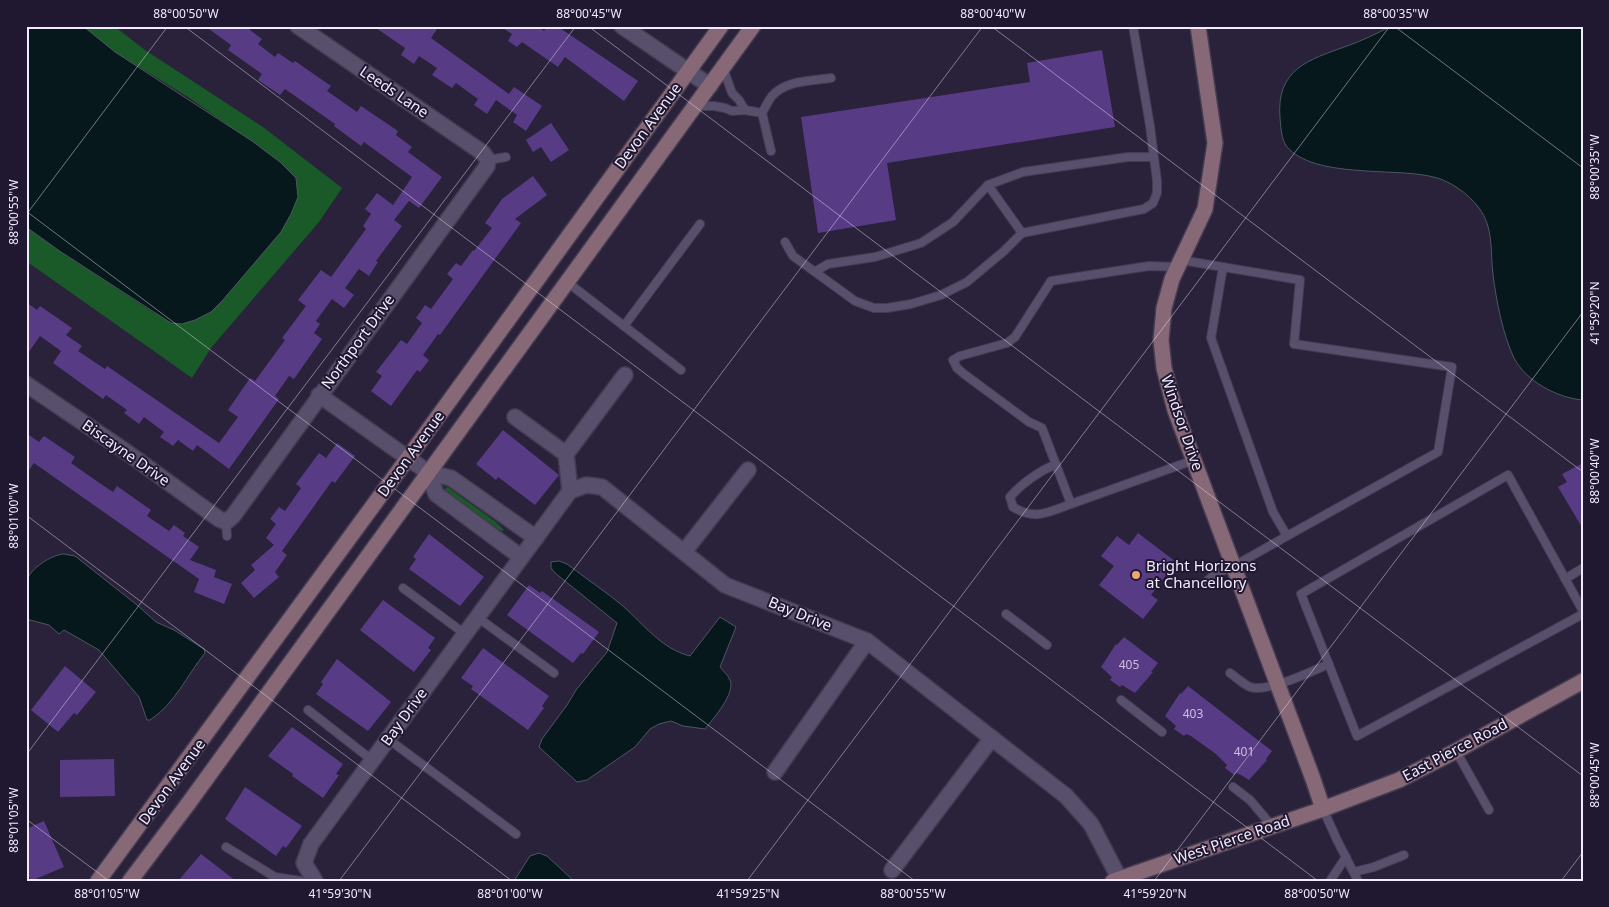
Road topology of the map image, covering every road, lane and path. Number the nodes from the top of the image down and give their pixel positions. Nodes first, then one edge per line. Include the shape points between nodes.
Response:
1 (298, 26) edge
2 (622, 26) edge
3 (721, 26) edge
4 (753, 26) edge
5 (1133, 26) edge
6 (1198, 26) edge
7 (723, 68) junction
8 (688, 71) junction
9 (831, 78) dead end
10 (710, 86) junction
11 (695, 106) junction
12 (745, 110) junction
13 (762, 113) junction
14 (771, 151) dead end
15 (506, 157) dead end
16 (1153, 157) junction
17 (488, 160) junction
18 (988, 185) junction
19 (700, 224) dead end
20 (1022, 233) junction
21 (785, 242) dead end
22 (1180, 264) junction
23 (1223, 267) junction
24 (816, 271) junction
25 (568, 282) junction
26 (624, 326) junction
27 (682, 370) dead end
28 (625, 375) dead end
29 (26, 384) edge
30 (319, 395) junction
31 (515, 417) dead end
32 (566, 454) junction
33 (408, 458) junction
34 (1194, 460) junction
35 (1056, 464) junction
36 (748, 470) dead end
37 (429, 473) junction
38 (570, 491) junction
39 (1071, 504) junction
40 (227, 529) joint
41 (1287, 536) junction
42 (536, 538) junction
43 (684, 552) junction
44 (521, 557) junction
45 (1234, 566) junction
46 (1583, 568) edge
47 (1565, 579) junction
48 (1205, 583) dead end
49 (403, 588) dead end
50 (1583, 612) edge
51 (1006, 614) dead end
52 (477, 617) junction
53 (465, 634) junction
54 (868, 641) junction
55 (1046, 645) dead end
56 (1329, 664) junction
57 (554, 673) dead end
58 (1230, 673) dead end
59 (1583, 681) edge
60 (1278, 685) junction
61 (1121, 700) dead end
62 (308, 710) dead end
63 (1162, 732) dead end
64 (992, 738) junction
65 (388, 739) junction
66 (1456, 752) junction
67 (372, 760) junction
68 (775, 772) dead end
69 (1233, 787) dead end
70 (1323, 808) junction
71 (1489, 810) dead end
72 (1272, 826) junction
73 (516, 834) dead end
74 (226, 846) dead end
75 (1404, 855) dead end
76 (1346, 857) junction
77 (892, 870) dead end
78 (1354, 872) junction
79 (281, 879) edge
80 (1116, 880) edge
81 (98, 881) edge
82 (130, 881) edge
83 (301, 881) edge
84 (315, 881) edge
85 (1330, 881) edge
86 (1358, 881) edge

1 - 17 street, Leeds Lane via 483,153
2 - 8 street
3 - 8 main road, Devon Avenue
4 - 7 main road, Devon Avenue
5 - 16 lane
6 - 22 main road, Windsor Drive via 1215,143 1205,209
7 - 10 main road, Devon Avenue
7 - 12 lane via 732,93
8 - 10 street
8 - 33 main road, Devon Avenue
9 - 13 lane via 782,88 772,96
10 - 11 main road, Devon Avenue
11 - 12 lane
11 - 25 main road, Devon Avenue
12 - 13 lane
13 - 14 lane
15 - 17 lane
16 - 18 lane via 1128,157 1023,172
16 - 20 lane via 1157,193 1153,203 1144,209
17 - 30 street, Northport Drive via 484,171
18 - 20 lane
18 - 24 lane via 953,222 920,243 875,257 828,264
19 - 26 lane
20 - 24 lane via 967,282 941,295 911,304 874,308 855,300
21 - 24 lane via 793,256
22 - 23 lane
22 - 34 main road, Windsor Drive via 1164,308 1161,340 1164,368 1175,410
22 - 35 lane via 1051,281 1015,337 953,360 964,374 1042,428
23 - 41 lane via 1211,338 1274,512
23 - 41 lane via 1300,280 1294,344 1452,367 1438,452
25 - 26 lane
25 - 37 main road, Devon Avenue
26 - 27 lane
28 - 32 street
29 - 40 street, Biscayne Drive via 125,451 219,519
30 - 33 street
30 - 40 street, Northport Drive
31 - 32 street
32 - 38 street
33 - 37 street
33 - 81 main road, Devon Avenue
34 - 39 lane
34 - 45 main road, Windsor Drive
35 - 39 lane
35 - 39 lane via 1021,485 1010,497 1013,507 1025,514 1038,515
36 - 43 street
37 - 42 street via 451,478
37 - 44 street via 436,494
37 - 82 main road, Devon Avenue
38 - 42 street, Bay Drive
38 - 43 street, Bay Drive via 586,485 602,487
41 - 45 lane
42 - 44 street, Bay Drive
43 - 54 street, Bay Drive via 725,585
44 - 52 street, Bay Drive
45 - 48 lane via 1215,574
45 - 60 main road, Windsor Drive
46 - 47 lane
47 - 50 lane
47 - 56 lane via 1508,475 1302,594
49 - 53 lane
50 - 56 lane via 1357,736
51 - 55 lane
52 - 53 street, Bay Drive
52 - 57 lane
53 - 65 street, Bay Drive
54 - 64 street, Bay Drive
54 - 68 street
56 - 60 lane
58 - 60 lane via 1252,688
59 - 66 main road, East Pierce Road
60 - 70 main road, Windsor Drive
61 - 63 lane
62 - 67 lane
64 - 77 street
64 - 80 street, Bay Drive via 1066,796 1090,824
65 - 67 street, Bay Drive
65 - 73 lane
66 - 70 main road, East Pierce Road via 1399,780
66 - 71 lane
67 - 84 street, Bay Drive via 311,844 304,863
69 - 72 lane via 1250,800
70 - 72 main road, West Pierce Road
70 - 76 lane
72 - 80 main road, West Pierce Road
74 - 79 lane
75 - 78 lane
76 - 78 lane
76 - 85 lane
78 - 86 lane
79 - 83 lane

